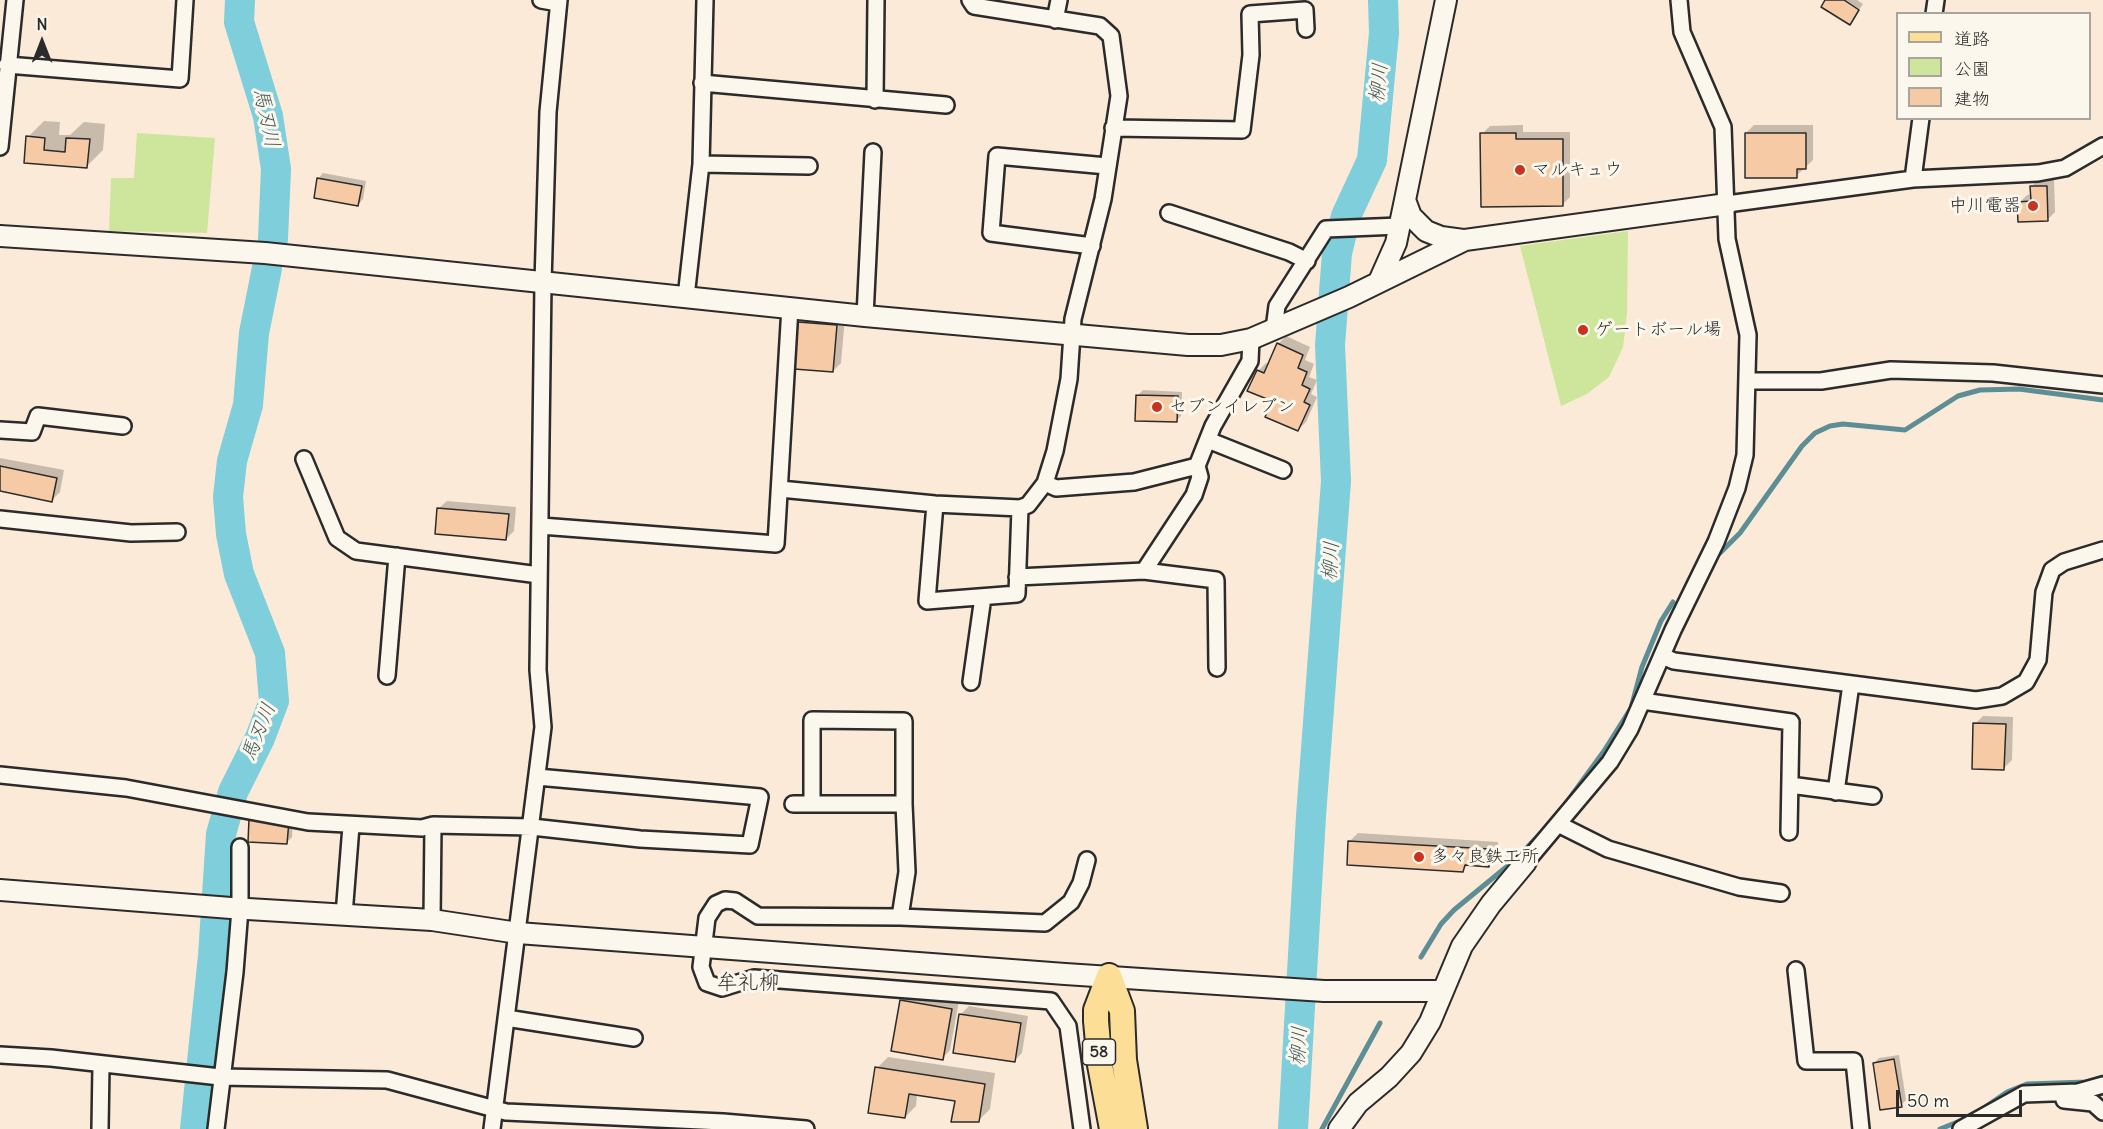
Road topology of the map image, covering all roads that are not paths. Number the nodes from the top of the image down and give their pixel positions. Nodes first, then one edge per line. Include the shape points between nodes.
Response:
1 (15, 0) edge
2 (185, 0) edge
3 (541, 0) edge
4 (705, 0) edge
5 (876, 0) edge
6 (970, 0) edge
7 (1059, 0) edge
8 (1446, 0) edge
9 (1679, 0) edge
10 (559, 2) edge
11 (1055, 20) junction
12 (1306, 29) dead end
13 (7, 65) junction
14 (702, 82) junction
15 (875, 100) junction
16 (946, 105) dead end
17 (1921, 120) edge
18 (1113, 128) junction
19 (2103, 146) edge
20 (0, 147) edge
21 (873, 152) dead end
22 (701, 164) junction
23 (809, 166) dead end
24 (1107, 166) junction
25 (1914, 179) junction
26 (1405, 200) junction
27 (1727, 204) junction
28 (1169, 213) dead end
29 (1400, 226) junction
30 (0, 236) edge
31 (1465, 240) junction
32 (1092, 246) junction
33 (1307, 261) junction
34 (1380, 279) junction
35 (543, 283) junction
36 (686, 297) junction
37 (790, 307) junction
38 (866, 316) junction
39 (1274, 328) junction
40 (1072, 334) junction
41 (1251, 339) junction
42 (1748, 381) junction
43 (2103, 385) edge
44 (123, 426) dead end
45 (0, 430) edge
46 (1208, 440) junction
47 (304, 459) dead end
48 (1197, 466) junction
49 (1283, 470) dead end
50 (1045, 483) junction
51 (780, 489) junction
52 (935, 504) junction
53 (1020, 508) junction
54 (0, 519) edge
55 (541, 526) junction
56 (177, 532) dead end
57 (2103, 550) edge
58 (398, 556) junction
59 (1144, 571) junction
60 (539, 575) junction
61 (1017, 577) junction
62 (983, 597) junction
63 (1662, 656) junction
64 (1217, 668) dead end
65 (387, 676) dead end
66 (970, 681) dead end
67 (1851, 684) junction
68 (1642, 701) junction
69 (0, 775) edge
70 (537, 777) junction
71 (1790, 786) junction
72 (1836, 792) junction
73 (1873, 796) dead end
74 (793, 804) dead end
75 (812, 804) junction
76 (904, 804) junction
77 (1558, 824) junction
78 (433, 825) junction
79 (351, 826) junction
80 (532, 827) junction
81 (1789, 832) dead end
82 (240, 847) dead end
83 (1087, 860) dead end
84 (1526, 862) joint
85 (0, 890) edge
86 (1781, 893) dead end
87 (236, 908) junction
88 (344, 915) junction
89 (900, 917) junction
90 (432, 920) junction
91 (518, 933) junction
92 (704, 946) junction
93 (1796, 970) dead end
94 (1109, 976) junction
95 (1442, 991) junction
96 (506, 1018) junction
97 (634, 1038) dead end
98 (0, 1055) edge
99 (101, 1065) junction
100 (221, 1077) junction
101 (2103, 1085) edge
102 (2040, 1092) junction
103 (494, 1108) junction
104 (2103, 1112) edge
105 (723, 1126) edge
106 (100, 1129) edge
107 (216, 1129) edge
108 (492, 1129) edge
109 (806, 1129) edge
110 (1082, 1129) edge
111 (1112, 1129) edge
112 (1135, 1129) edge
113 (1339, 1129) edge
114 (1861, 1129) edge
115 (1961, 1129) edge

1 - 13 street
2 - 13 street via 180,79
3 - 10 street
4 - 14 street
5 - 15 street
6 - 11 street via 974,6
7 - 11 street
8 - 26 street
9 - 27 street via 1682,32 1723,127
10 - 35 street via 548,112
11 - 18 street via 1100,26 1111,36 1119,81
12 - 18 street via 1305,10 1250,14 1251,55 1242,130
13 - 20 street
14 - 15 street
14 - 22 street
15 - 16 street
17 - 25 street
18 - 24 street
19 - 25 street via 2065,168
21 - 38 street
22 - 23 street
22 - 36 street
24 - 32 street
24 - 32 street via 997,156 991,233
25 - 27 street
26 - 29 street
26 - 31 street via 1411,216 1426,231
27 - 31 street
27 - 42 street via 1726,239 1748,335
28 - 33 street
29 - 33 street via 1326,229
29 - 34 street via 1389,264
30 - 35 street via 265,253
31 - 34 street
32 - 40 street
33 - 39 street via 1277,306
34 - 39 street via 1349,297
35 - 36 street
35 - 55 street
36 - 37 street
37 - 38 street
37 - 51 street
38 - 40 street
39 - 41 street
40 - 41 street via 1188,345 1221,345
40 - 50 street via 1069,379
41 - 46 street via 1250,361
42 - 43 street via 1821,381 1891,370 1993,373
42 - 63 street via 1745,455 1737,488
44 - 45 street via 38,416 32,432
46 - 48 street
46 - 49 street
47 - 58 street via 337,538 356,551
48 - 50 street via 1134,482 1056,488
48 - 59 street via 1200,477 1194,495
50 - 53 street via 1028,505
51 - 52 street
51 - 55 street via 776,544
52 - 53 street
52 - 62 street via 927,601
53 - 61 street
54 - 56 street via 131,533
55 - 60 street
57 - 67 street via 2064,562 2052,570 2044,592 2038,660 2026,682 2002,696 1976,700
58 - 60 street
58 - 65 street
59 - 61 street
59 - 64 street via 1216,580
60 - 70 street via 538,670 543,727
61 - 62 street via 1017,594
62 - 66 street
63 - 67 street via 1674,661
63 - 68 street
67 - 72 street
68 - 71 street via 1791,722
68 - 77 street via 1610,762
69 - 79 street via 126,788 239,811
70 - 80 street
70 - 80 street via 760,797 750,845
71 - 72 street
71 - 81 street
72 - 73 street
74 - 75 street
75 - 76 street
75 - 76 street via 812,720 904,721
76 - 89 street via 907,872
77 - 84 street
77 - 86 street via 1608,849 1739,887
78 - 79 street
78 - 80 street
78 - 90 street
79 - 88 street
80 - 91 street
82 - 87 street
83 - 89 street via 1071,902 1045,923
84 - 95 street via 1462,946
85 - 87 street
87 - 88 street
87 - 100 street
88 - 90 street
89 - 92 street via 758,916 735,901 725,900 710,910
90 - 91 street
91 - 92 street
91 - 96 street
92 - 94 street
92 - 110 street via 703,976 714,987 729,988 754,978 1052,1001 1068,1026
93 - 114 street via 1806,1061 1854,1062
94 - 95 street via 1324,991
94 - 111 main road, 58 via 1096,1010 1096,1022
94 - 112 main road, 58 via 1122,1011 1124,1060
95 - 113 street via 1430,1022 1411,1053 1354,1108
96 - 97 street
96 - 103 street
98 - 99 street
99 - 100 street
99 - 106 street
100 - 103 street via 387,1080
100 - 107 street
101 - 102 street via 2078,1092
102 - 104 street via 2054,1099 2093,1103
102 - 115 street via 2024,1094
103 - 105 street via 506,1112
103 - 108 street
105 - 109 street

